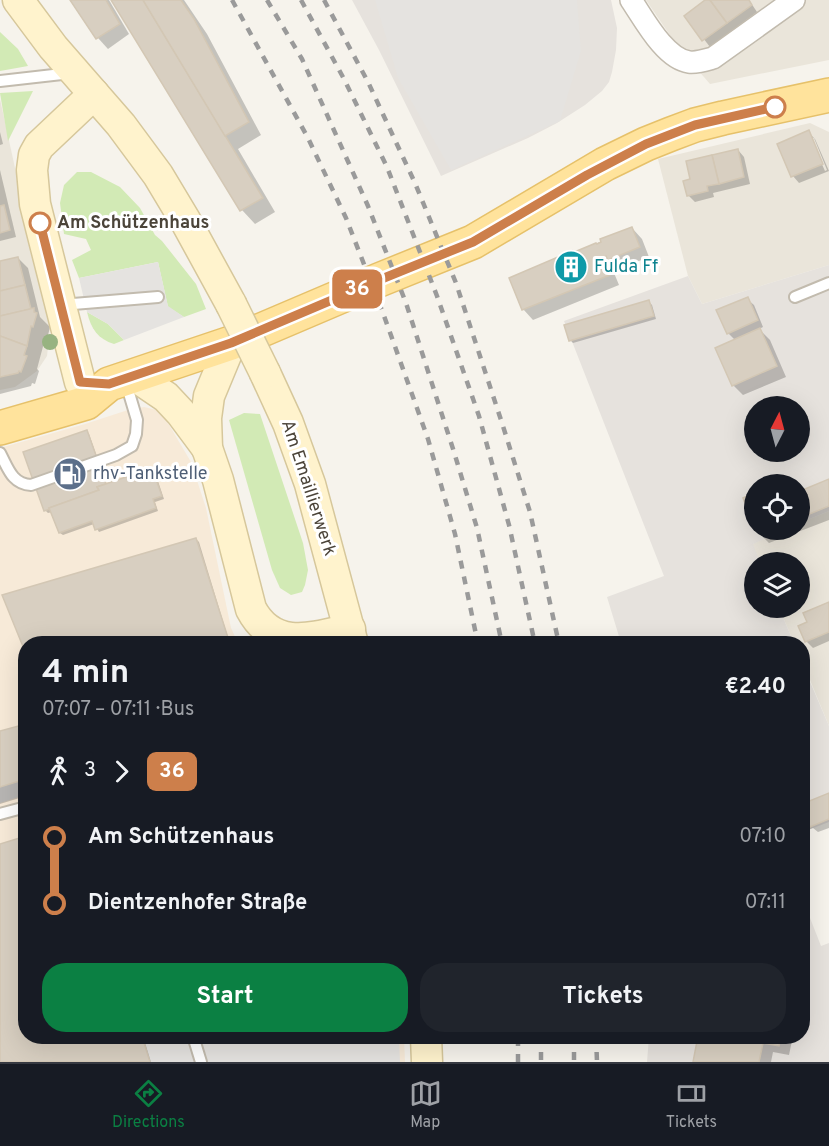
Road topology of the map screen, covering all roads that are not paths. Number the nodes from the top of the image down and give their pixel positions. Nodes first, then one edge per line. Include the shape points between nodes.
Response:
1 (18, 0) edge
2 (631, 0) edge
3 (794, 0) edge
4 (0, 81) edge
5 (85, 83) junction
6 (829, 95) edge
7 (829, 283) edge
8 (158, 297) dead end
9 (795, 297) dead end
10 (61, 305) junction
11 (231, 343) junction
12 (113, 380) junction
13 (0, 406) edge
14 (0, 428) edge
15 (207, 448) junction
16 (0, 453) edge
17 (281, 636) edge
18 (351, 636) edge
19 (18, 809) edge
20 (0, 814) edge
21 (195, 1044) edge
22 (426, 1044) edge
23 (201, 1062) edge
24 (427, 1062) edge

1 - 5 main road, Am Emaillierwerk
2 - 3 street via 664,47 689,62 713,58
4 - 5 lane
5 - 10 main road via 39,146 32,170 35,204
5 - 18 main road, Am Emaillierwerk, bridge via 158,175 265,372 310,484
6 - 11 main road via 695,125 646,144 473,242
7 - 9 lane
8 - 10 lane
10 - 12 main road
11 - 12 main road
11 - 15 main road via 209,396
12 - 13 main road
12 - 14 main road via 86,403
12 - 15 main road via 166,397
12 - 16 lane via 137,420 132,446 30,485 15,480
15 - 17 main road via 251,609 268,630
19 - 20 lane
21 - 23 lane
22 - 24 main road

